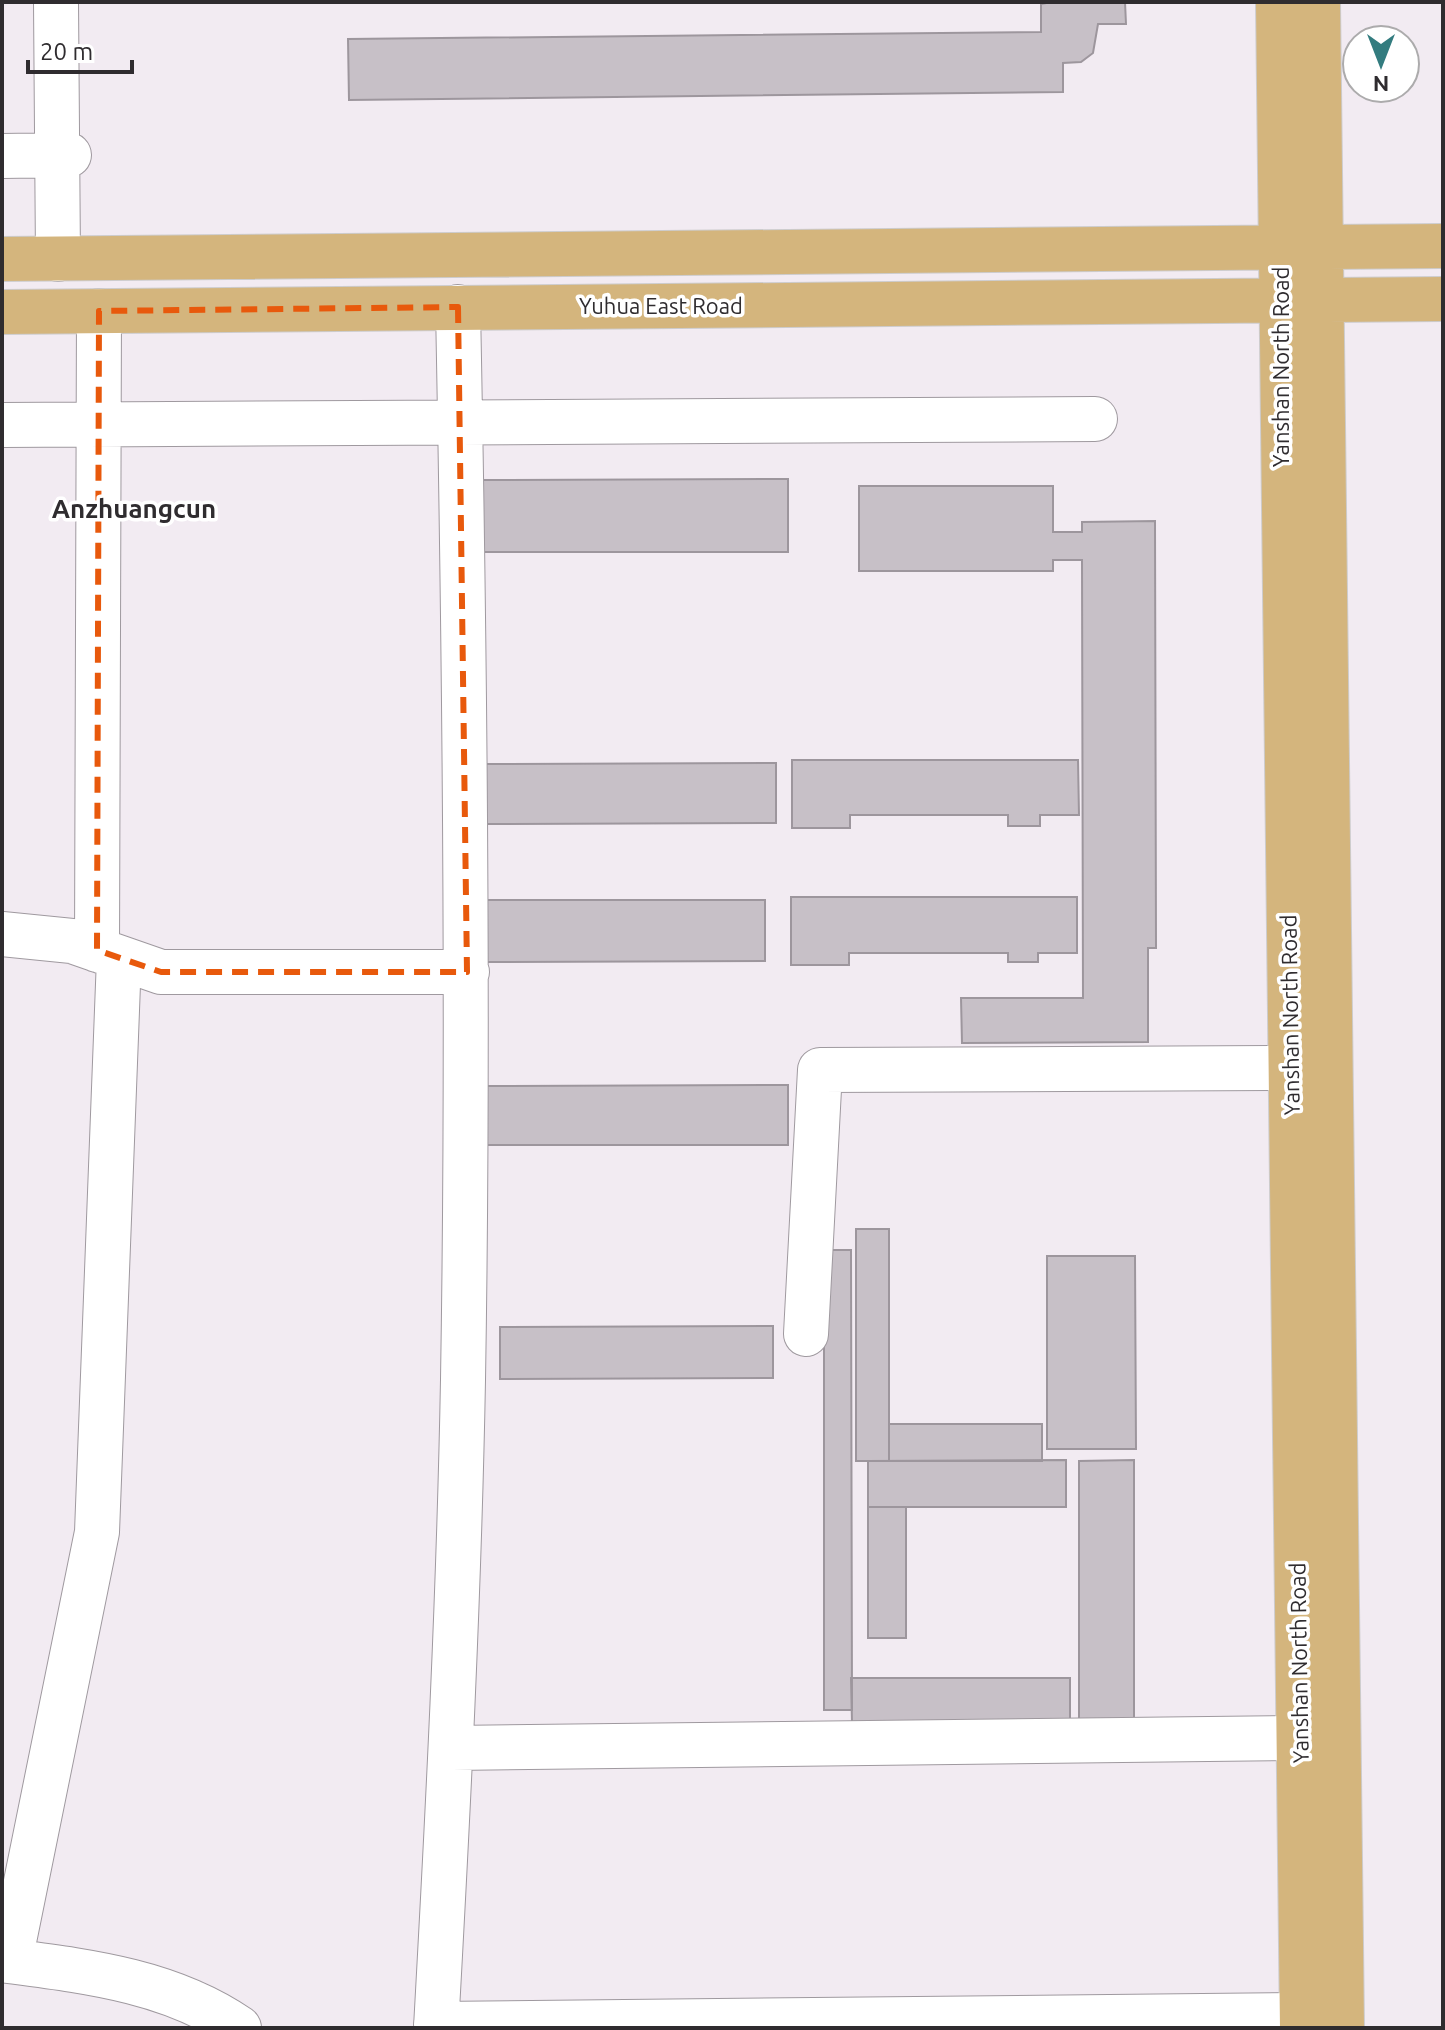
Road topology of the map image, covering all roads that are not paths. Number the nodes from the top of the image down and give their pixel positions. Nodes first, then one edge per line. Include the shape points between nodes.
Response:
1 (56, 2) edge
2 (1278, 2) edge
3 (1318, 2) edge
4 (69, 155) dead end
5 (2, 156) edge
6 (1443, 246) edge
7 (1300, 247) junction
8 (2, 259) edge
9 (58, 259) junction
10 (1443, 299) edge
11 (1300, 300) junction
12 (458, 307) junction
13 (99, 311) junction
14 (2, 312) edge
15 (1095, 419) dead end
16 (460, 423) junction
17 (2, 425) edge
18 (98, 425) junction
19 (2, 934) edge
20 (108, 954) junction
21 (467, 972) junction
22 (1291, 1068) junction
23 (806, 1334) dead end
24 (1300, 1738) junction
25 (452, 1748) junction
26 (6, 1960) edge
27 (1316, 2024) edge
28 (436, 2026) edge
29 (239, 2028) edge

1 - 9 street
2 - 7 main road, Yanshan North Road
3 - 7 main road, Yanshan North Road
4 - 5 street
6 - 7 main road
7 - 9 main road
7 - 11 main road, Yanshan North Road
8 - 9 main road
10 - 11 main road, Yuhua East Road
11 - 12 main road, Yuhua East Road
11 - 22 main road, Yanshan North Road
11 - 27 main road, Yanshan North Road
12 - 13 main road, Yuhua East Road
12 - 16 street
13 - 14 main road, Yuhua East Road
13 - 18 street
15 - 16 street
16 - 18 street
16 - 21 street
17 - 18 street
18 - 20 street
19 - 20 street via 72,941
20 - 21 street via 161,972
20 - 26 street via 97,1532
21 - 25 street
22 - 23 street via 820,1070
22 - 24 main road, Yanshan North Road
24 - 25 street
24 - 27 main road, Yanshan North Road
25 - 28 street
26 - 29 street via 87,1971 181,1994
27 - 28 street

